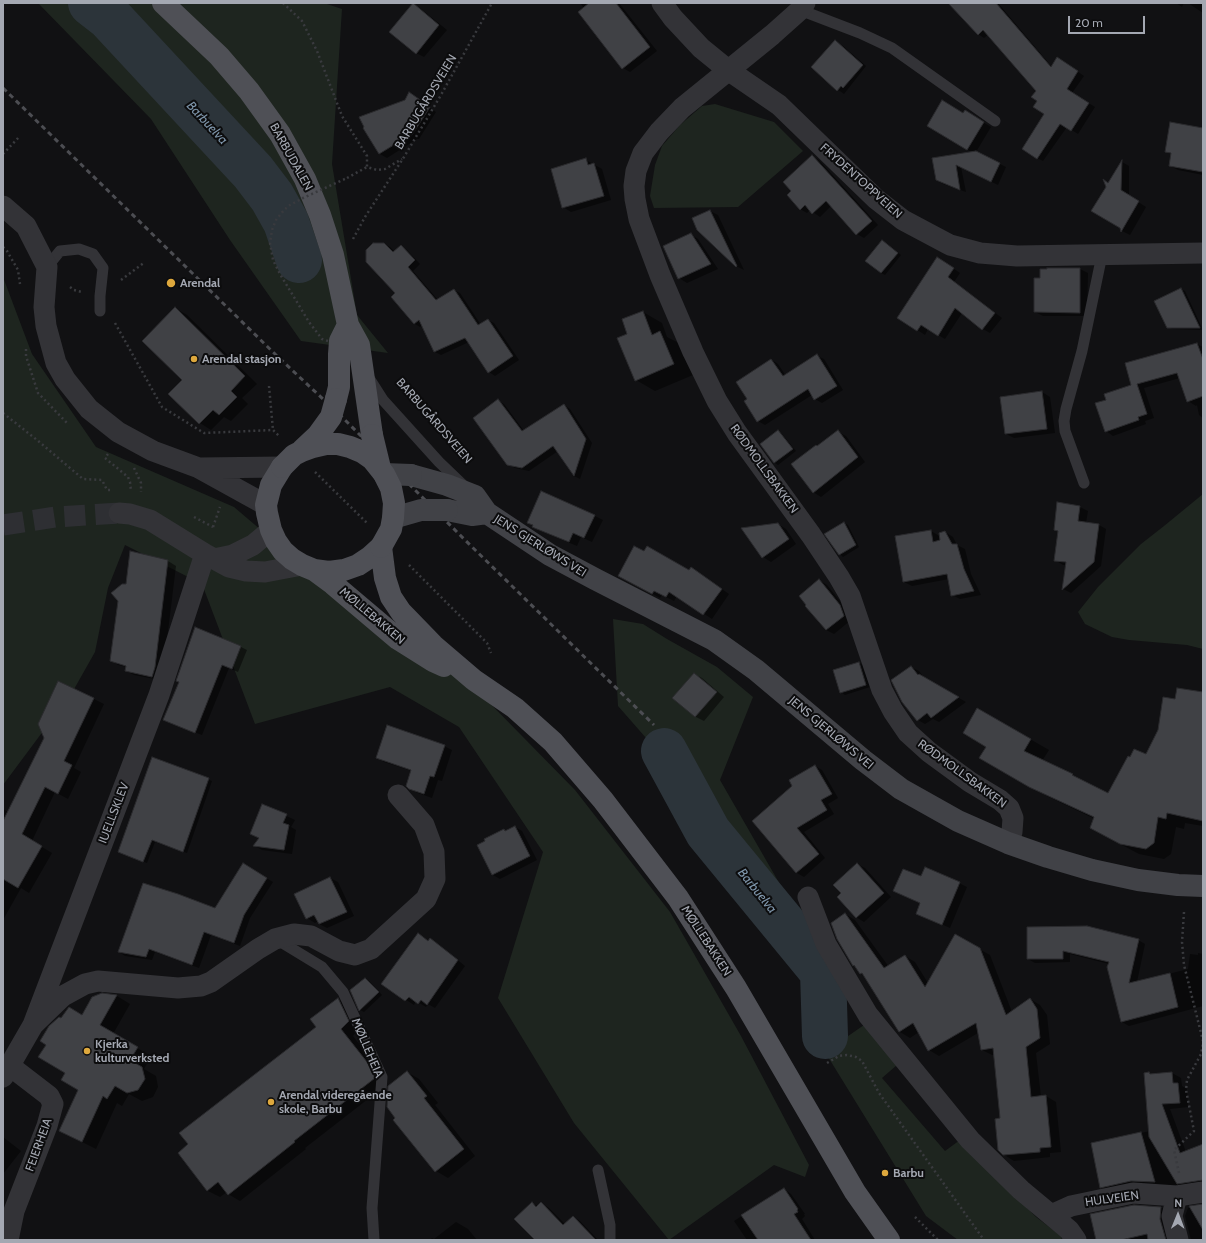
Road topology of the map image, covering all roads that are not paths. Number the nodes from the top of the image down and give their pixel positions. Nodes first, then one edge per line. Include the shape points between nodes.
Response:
1 (163, 3) edge
2 (662, 3) edge
3 (802, 6) edge
4 (728, 70) junction
5 (995, 121) dead end
6 (3, 206) edge
7 (1203, 254) edge
8 (1102, 255) junction
9 (47, 267) junction
10 (100, 311) dead end
11 (348, 325) junction
12 (363, 368) junction
13 (302, 451) junction
14 (282, 467) junction
15 (199, 468) junction
16 (382, 471) junction
17 (1084, 483) dead end
18 (266, 505) junction
19 (481, 505) junction
20 (119, 513) tunnel mouth
21 (393, 518) junction
22 (270, 530) junction
23 (381, 547) junction
24 (209, 557) junction
25 (308, 568) junction
26 (474, 680) junction
27 (398, 795) dead end
28 (1008, 843) junction
29 (1203, 886) edge
30 (808, 897) dead end
31 (275, 939) junction
32 (33, 1025) junction
33 (7, 1071) edge
34 (598, 1170) dead end
35 (1188, 1194) edge
36 (1051, 1216) junction
37 (8, 1240) edge
38 (374, 1240) edge
39 (610, 1240) edge
40 (889, 1240) edge
41 (1076, 1240) edge
42 (1178, 1240) edge

1 - 11 main road, BARBUDALEN via 220,56 249,90 280,134 305,179 320,215 333,255
2 - 4 street, FRYDENTOPPVEIEN via 701,48
3 - 4 street, RØDMOLLSBAKKEN via 772,35
3 - 5 lane via 892,48
4 - 8 street, FRYDENTOPPVEIEN via 779,104 876,199 903,220 950,245 980,253 1017,256
4 - 28 street, RØDMOLLSBAKKEN via 682,108 659,132 644,153 636,171 634,186 639,219 693,352 717,401 811,535 850,596 882,690 893,711 908,733 929,752 1010,808 1013,818
6 - 9 street via 26,226
7 - 8 street, FRYDENTOPPVEIEN
8 - 17 lane via 1082,352 1064,421 1065,431
9 - 10 lane via 60,251 79,249 93,254 103,268
9 - 15 street via 44,307 46,326 56,363 65,379 89,409 118,432 153,451
11 - 12 main road, BARBUDALEN via 359,345
11 - 13 main road, bridge via 340,341 338,387 331,417 318,436
12 - 16 main road, BARBUDALEN, bridge via 372,435
12 - 19 lane via 383,400 438,462
13 - 14 main road, bridge
13 - 16 main road, bridge via 326,444 350,447 372,459
14 - 15 street
14 - 18 main road via 271,485
15 - 18 street
16 - 19 main road, JENS GJERLØWS VEI, bridge via 447,485
16 - 21 main road, bridge via 391,488
18 - 22 main road
19 - 21 main road, JENS GJERLØWS VEI, bridge via 472,515 447,510 422,510
19 - 28 main road, JENS GJERLØWS VEI via 550,555 714,640 756,670 901,789 958,821
20 - 24 street via 150,520
21 - 23 main road, bridge
22 - 24 street via 253,546 233,555
22 - 25 main road via 283,551
23 - 25 main road via 351,568 329,572
23 - 26 main road, MØLLEBAKKEN via 385,578 391,597 401,612 433,645
24 - 25 street via 229,567 246,571
24 - 32 street, IUELLSKLEV
25 - 26 main road, MØLLEBAKKEN via 333,584 398,639 433,661
26 - 40 main road, MØLLEBAKKEN via 515,708 553,742 603,800 678,898 736,988 855,1192
27 - 31 street via 424,826 434,852 435,879 426,899 371,950 355,955 339,951 311,936 294,934
28 - 29 main road, JENS GJERLØWS VEI via 1048,857 1138,880
30 - 36 street via 826,944 868,1015 970,1140
31 - 32 street via 201,986 178,988 98,981 85,984 63,996
31 - 38 lane, MØLLEHEIA via 322,967 343,992 382,1077 372,1208
32 - 33 street, IUELLSKLEV
33 - 37 street, FEIERHEIA via 49,1096 53,1104 14,1211
34 - 39 lane via 610,1225
35 - 36 street, HULVEIEN via 1133,1193 1071,1206
35 - 42 street via 1172,1216
36 - 41 street via 1069,1230

